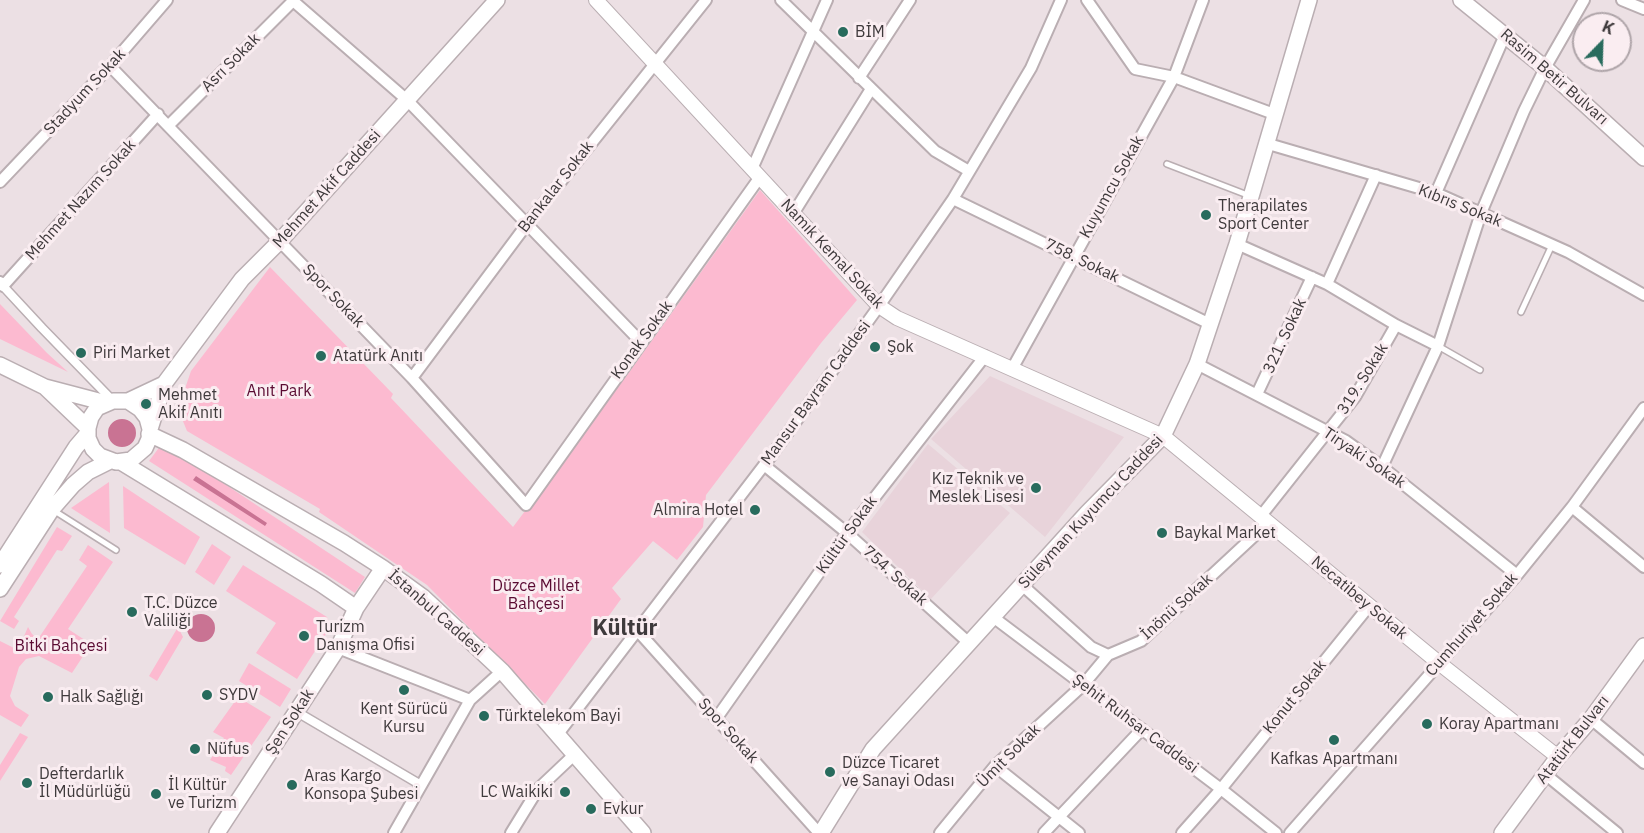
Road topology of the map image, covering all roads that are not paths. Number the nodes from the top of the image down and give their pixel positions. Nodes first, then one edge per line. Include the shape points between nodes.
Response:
1 (167, 0) edge
2 (293, 0) edge
3 (497, 0) edge
4 (596, 0) edge
5 (706, 0) edge
6 (781, 0) edge
7 (827, 0) edge
8 (910, 0) edge
9 (1061, 0) edge
10 (1087, 0) edge
11 (1203, 0) edge
12 (1309, 0) edge
13 (1461, 0) edge
14 (1584, 0) edge
15 (1622, 0) edge
16 (1644, 9) edge
17 (813, 32) junction
18 (1505, 35) junction
19 (654, 63) junction
20 (110, 66) junction
21 (1545, 68) junction
22 (1174, 77) junction
23 (859, 78) junction
24 (871, 89) junction
25 (407, 100) junction
26 (158, 114) junction
27 (1274, 114) junction
28 (168, 126) junction
29 (1265, 143) junction
30 (1644, 158) edge
31 (1167, 164) dead end
32 (969, 171) junction
33 (756, 173) junction
34 (1376, 175) junction
35 (0, 182) edge
36 (1436, 193) junction
37 (1250, 197) junction
38 (953, 199) junction
39 (1481, 213) junction
40 (793, 214) junction
41 (527, 224) junction
42 (280, 241) junction
43 (1237, 244) junction
44 (1552, 245) junction
45 (1073, 256) junction
46 (1312, 277) junction
47 (2, 284) edge
48 (1327, 284) junction
49 (1644, 295) edge
50 (879, 306) junction
51 (1521, 312) dead end
52 (1210, 324) junction
53 (1396, 325) junction
54 (641, 342) junction
55 (1438, 346) junction
56 (985, 356) junction
57 (1197, 364) junction
58 (0, 365) edge
59 (1012, 369) junction
60 (1480, 370) dead end
61 (412, 378) junction
62 (164, 384) junction
63 (45, 387) junction
64 (1257, 394) junction
65 (116, 402) junction
66 (1644, 408) edge
67 (88, 430) junction
68 (1328, 431) junction
69 (150, 432) junction
70 (1163, 436) junction
71 (116, 462) junction
72 (764, 465) junction
73 (1382, 467) junction
74 (526, 505) joint
75 (1572, 507) junction
76 (52, 509) junction
77 (1264, 520) junction
78 (847, 533) junction
79 (116, 550) dead end
80 (0, 565) edge
81 (1644, 567) edge
82 (383, 568) junction
83 (1516, 575) junction
84 (1022, 585) junction
85 (0, 589) edge
86 (1369, 606) junction
87 (356, 608) junction
88 (993, 617) junction
89 (637, 630) junction
90 (969, 643) junction
91 (1644, 646) edge
92 (338, 648) junction
93 (1108, 655) junction
94 (1438, 663) junction
95 (502, 671) junction
96 (1083, 685) junction
97 (470, 700) junction
98 (297, 712) junction
99 (716, 719) junction
100 (1592, 719) junction
101 (1142, 729) junction
102 (558, 734) junction
103 (575, 754) junction
104 (1558, 757) junction
105 (1644, 763) edge
106 (995, 766) junction
107 (1545, 774) junction
108 (421, 785) junction
109 (1221, 789) junction
110 (1059, 816) junction
111 (217, 833) edge
112 (394, 833) edge
113 (511, 833) edge
114 (643, 833) edge
115 (820, 833) edge
116 (940, 833) edge
117 (1044, 833) edge
118 (1079, 833) edge
119 (1182, 833) edge
120 (1276, 833) edge
121 (1290, 833) edge
122 (1502, 833) edge
123 (1617, 833) edge

1 - 20 street, Stadyum Sokak
2 - 25 street
2 - 28 street, Asrı Sokak
3 - 25 main road, Mehmet Akif Caddesi
4 - 19 street, Namık Kemal Sokak
5 - 19 street, Bankalar Sokak
6 - 17 street
7 - 17 street, Konak Sokak
8 - 23 street
9 - 32 street, Mansur Bayram Caddesi via 1031,68
10 - 22 street via 1136,69
11 - 22 street, Kuyumcu Sokak
12 - 27 main road, Süleyman Kuyumcu Caddesi
13 - 18 main road, Rasim Betir Bulvarı
14 - 21 street
15 - 16 street
17 - 23 street
17 - 33 street, Konak Sokak
18 - 21 main road, Rasim Betir Bulvarı
18 - 36 street
19 - 33 street, Namık Kemal Sokak
19 - 41 street, Bankalar Sokak
20 - 26 street, Spor Sokak
20 - 35 street, Stadyum Sokak
21 - 30 main road, Rasim Betir Bulvarı
21 - 39 street
22 - 27 street
22 - 45 street, Kuyumcu Sokak
23 - 24 street
24 - 32 street via 935,151
24 - 40 street
25 - 41 street
25 - 42 main road, Mehmet Akif Caddesi
26 - 28 street, Spor Sokak
26 - 47 street, Mehmet Nazım Sokak
27 - 29 main road, Süleyman Kuyumcu Caddesi
28 - 42 street, Spor Sokak
29 - 34 street, Kıbrıs Sokak
29 - 37 main road, Süleyman Kuyumcu Caddesi
31 - 37 lane
32 - 38 street, Mansur Bayram Caddesi
33 - 40 street, Namık Kemal Sokak
33 - 54 street, Konak Sokak
34 - 36 street, Kıbrıs Sokak
34 - 48 street
36 - 39 street, Kıbrıs Sokak
37 - 43 main road, Süleyman Kuyumcu Caddesi
38 - 45 street, 758. Sokak
38 - 50 street, Mansur Bayram Caddesi
39 - 44 street, Kıbrıs Sokak
39 - 55 street
40 - 50 street, Namık Kemal Sokak
41 - 54 street
41 - 61 street, Bankalar Sokak
42 - 61 street, Spor Sokak
42 - 62 main road, Mehmet Akif Caddesi via 242,279
43 - 46 street
43 - 52 main road, Süleyman Kuyumcu Caddesi
44 - 49 street, Kıbrıs Sokak
44 - 51 lane
45 - 52 street, 758. Sokak
45 - 59 street, Kuyumcu Sokak
46 - 48 street
46 - 64 street, 321. Sokak
47 - 65 street
48 - 53 street
50 - 56 street, Namık Kemal Sokak via 897,318
50 - 72 street, Mansur Bayram Caddesi
52 - 57 main road, Süleyman Kuyumcu Caddesi
53 - 55 street
53 - 68 street, 319. Sokak via 1355,397
54 - 74 street, Konak Sokak
55 - 60 lane
55 - 73 street
56 - 59 street, Namık Kemal Sokak
56 - 78 street, Kültür Sokak
57 - 64 street, Tiryaki Sokak
57 - 70 main road, Süleyman Kuyumcu Caddesi
58 - 63 main road
59 - 70 street, Namık Kemal Sokak
61 - 74 street, Spor Sokak
62 - 65 main road
62 - 69 main road
63 - 65 main road
63 - 67 main road
64 - 68 street, Tiryaki Sokak
65 - 67 main road via 97,408
65 - 69 main road via 140,409
66 - 75 street, Cumhuriyet Sokak
67 - 71 main road via 93,448 100,456
67 - 80 main road
68 - 73 street, Tiryaki Sokak
68 - 77 street, 319. Sokak
69 - 71 main road via 139,455
69 - 82 main road, İstanbul Caddesi
70 - 77 street, Necatibey Sokak
70 - 84 main road, Süleyman Kuyumcu Caddesi
71 - 76 main road via 88,472
71 - 87 main road
72 - 78 street, 754. Sokak
72 - 89 street, Mansur Bayram Caddesi
73 - 83 street, Tiryaki Sokak
75 - 81 street
75 - 83 street, Cumhuriyet Sokak
76 - 79 lane
76 - 85 main road
77 - 86 street, Necatibey Sokak
77 - 93 street, İnönü Sokak via 1141,641
78 - 90 street, 754. Sokak
78 - 99 street, Kültür Sokak
82 - 87 main road, Şen Sokak
82 - 95 main road, İstanbul Caddesi via 423,597
83 - 94 street, Cumhuriyet Sokak
84 - 88 main road, Süleyman Kuyumcu Caddesi
84 - 93 street via 1091,647
86 - 94 street, Necatibey Sokak
86 - 109 street, Konut Sokak
87 - 92 main road, Şen Sokak
88 - 90 main road, Süleyman Kuyumcu Caddesi
88 - 96 street, Şehit Ruhsar Caddesi
89 - 99 street, Spor Sokak
89 - 102 street, Mansur Bayram Caddesi
90 - 115 main road, Süleyman Kuyumcu Caddesi via 873,749
91 - 100 main road, Atatürk Bulvarı
92 - 97 street
92 - 98 main road, Şen Sokak
93 - 96 street, İnönü Sokak
94 - 104 street, Necatibey Sokak
94 - 121 street, Cumhuriyet Sokak
95 - 97 street
95 - 102 main road, İstanbul Caddesi
96 - 101 street, Şehit Ruhsar Caddesi
96 - 106 street, Ümit Sokak
97 - 108 street
98 - 108 street
98 - 111 main road, Şen Sokak
99 - 115 street, Spor Sokak
100 - 104 main road, Atatürk Bulvarı
100 - 105 street
101 - 109 street, Şehit Ruhsar Caddesi
101 - 110 street
102 - 103 main road, İstanbul Caddesi
103 - 113 street via 538,789
103 - 114 main road, İstanbul Caddesi
104 - 107 main road, Atatürk Bulvarı
106 - 110 street
106 - 116 street, Ümit Sokak
107 - 122 main road, Atatürk Bulvarı
107 - 123 street
108 - 112 street
109 - 119 street, Konut Sokak
109 - 120 street, Şehit Ruhsar Caddesi
110 - 117 street
110 - 118 street

